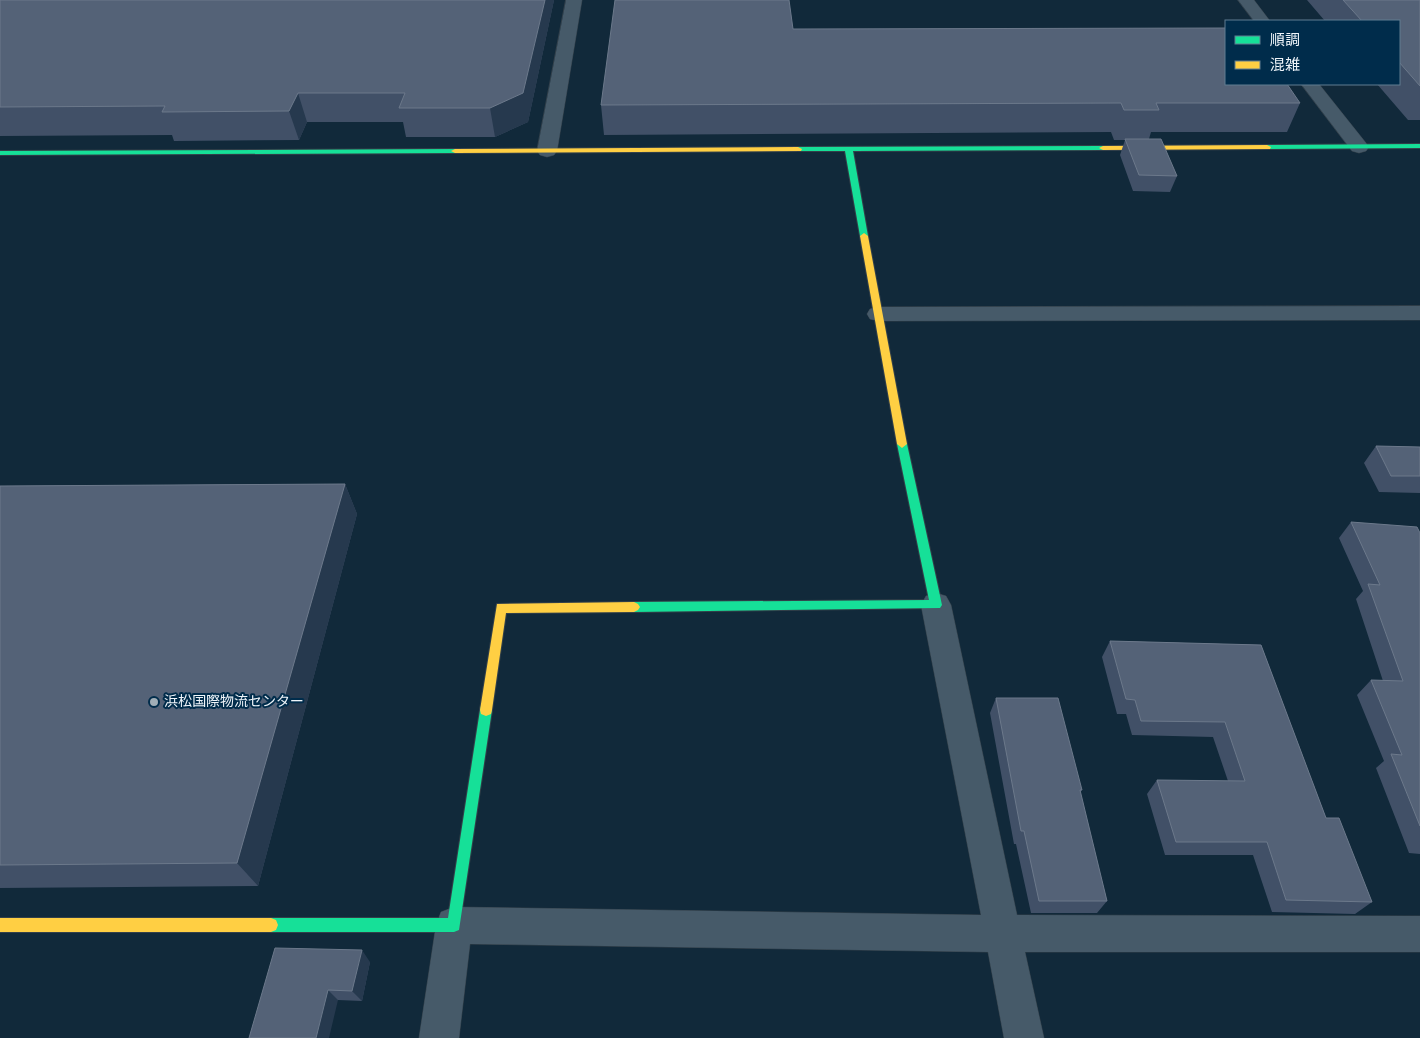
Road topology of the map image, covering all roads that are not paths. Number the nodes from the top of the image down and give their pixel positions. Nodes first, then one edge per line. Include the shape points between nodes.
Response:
1 (574, 0) edge
2 (1246, 0) edge
3 (1261, 20) edge
4 (1311, 85) edge
5 (1420, 146) edge
6 (1359, 147) junction
7 (848, 150) junction
8 (546, 152) junction
9 (0, 153) edge
10 (1420, 313) edge
11 (878, 314) junction
12 (936, 605) junction
13 (0, 925) edge
14 (454, 925) junction
15 (1004, 934) junction
16 (1420, 934) edge
17 (439, 1038) edge
18 (1024, 1038) edge

1 - 8 street
2 - 3 street
4 - 6 street
5 - 6 street
6 - 7 street
7 - 8 street
7 - 11 street
8 - 9 street
10 - 11 street
11 - 12 street
12 - 14 street via 501,608
12 - 15 street
13 - 14 street
14 - 15 street
14 - 17 street
15 - 16 street
15 - 18 street

